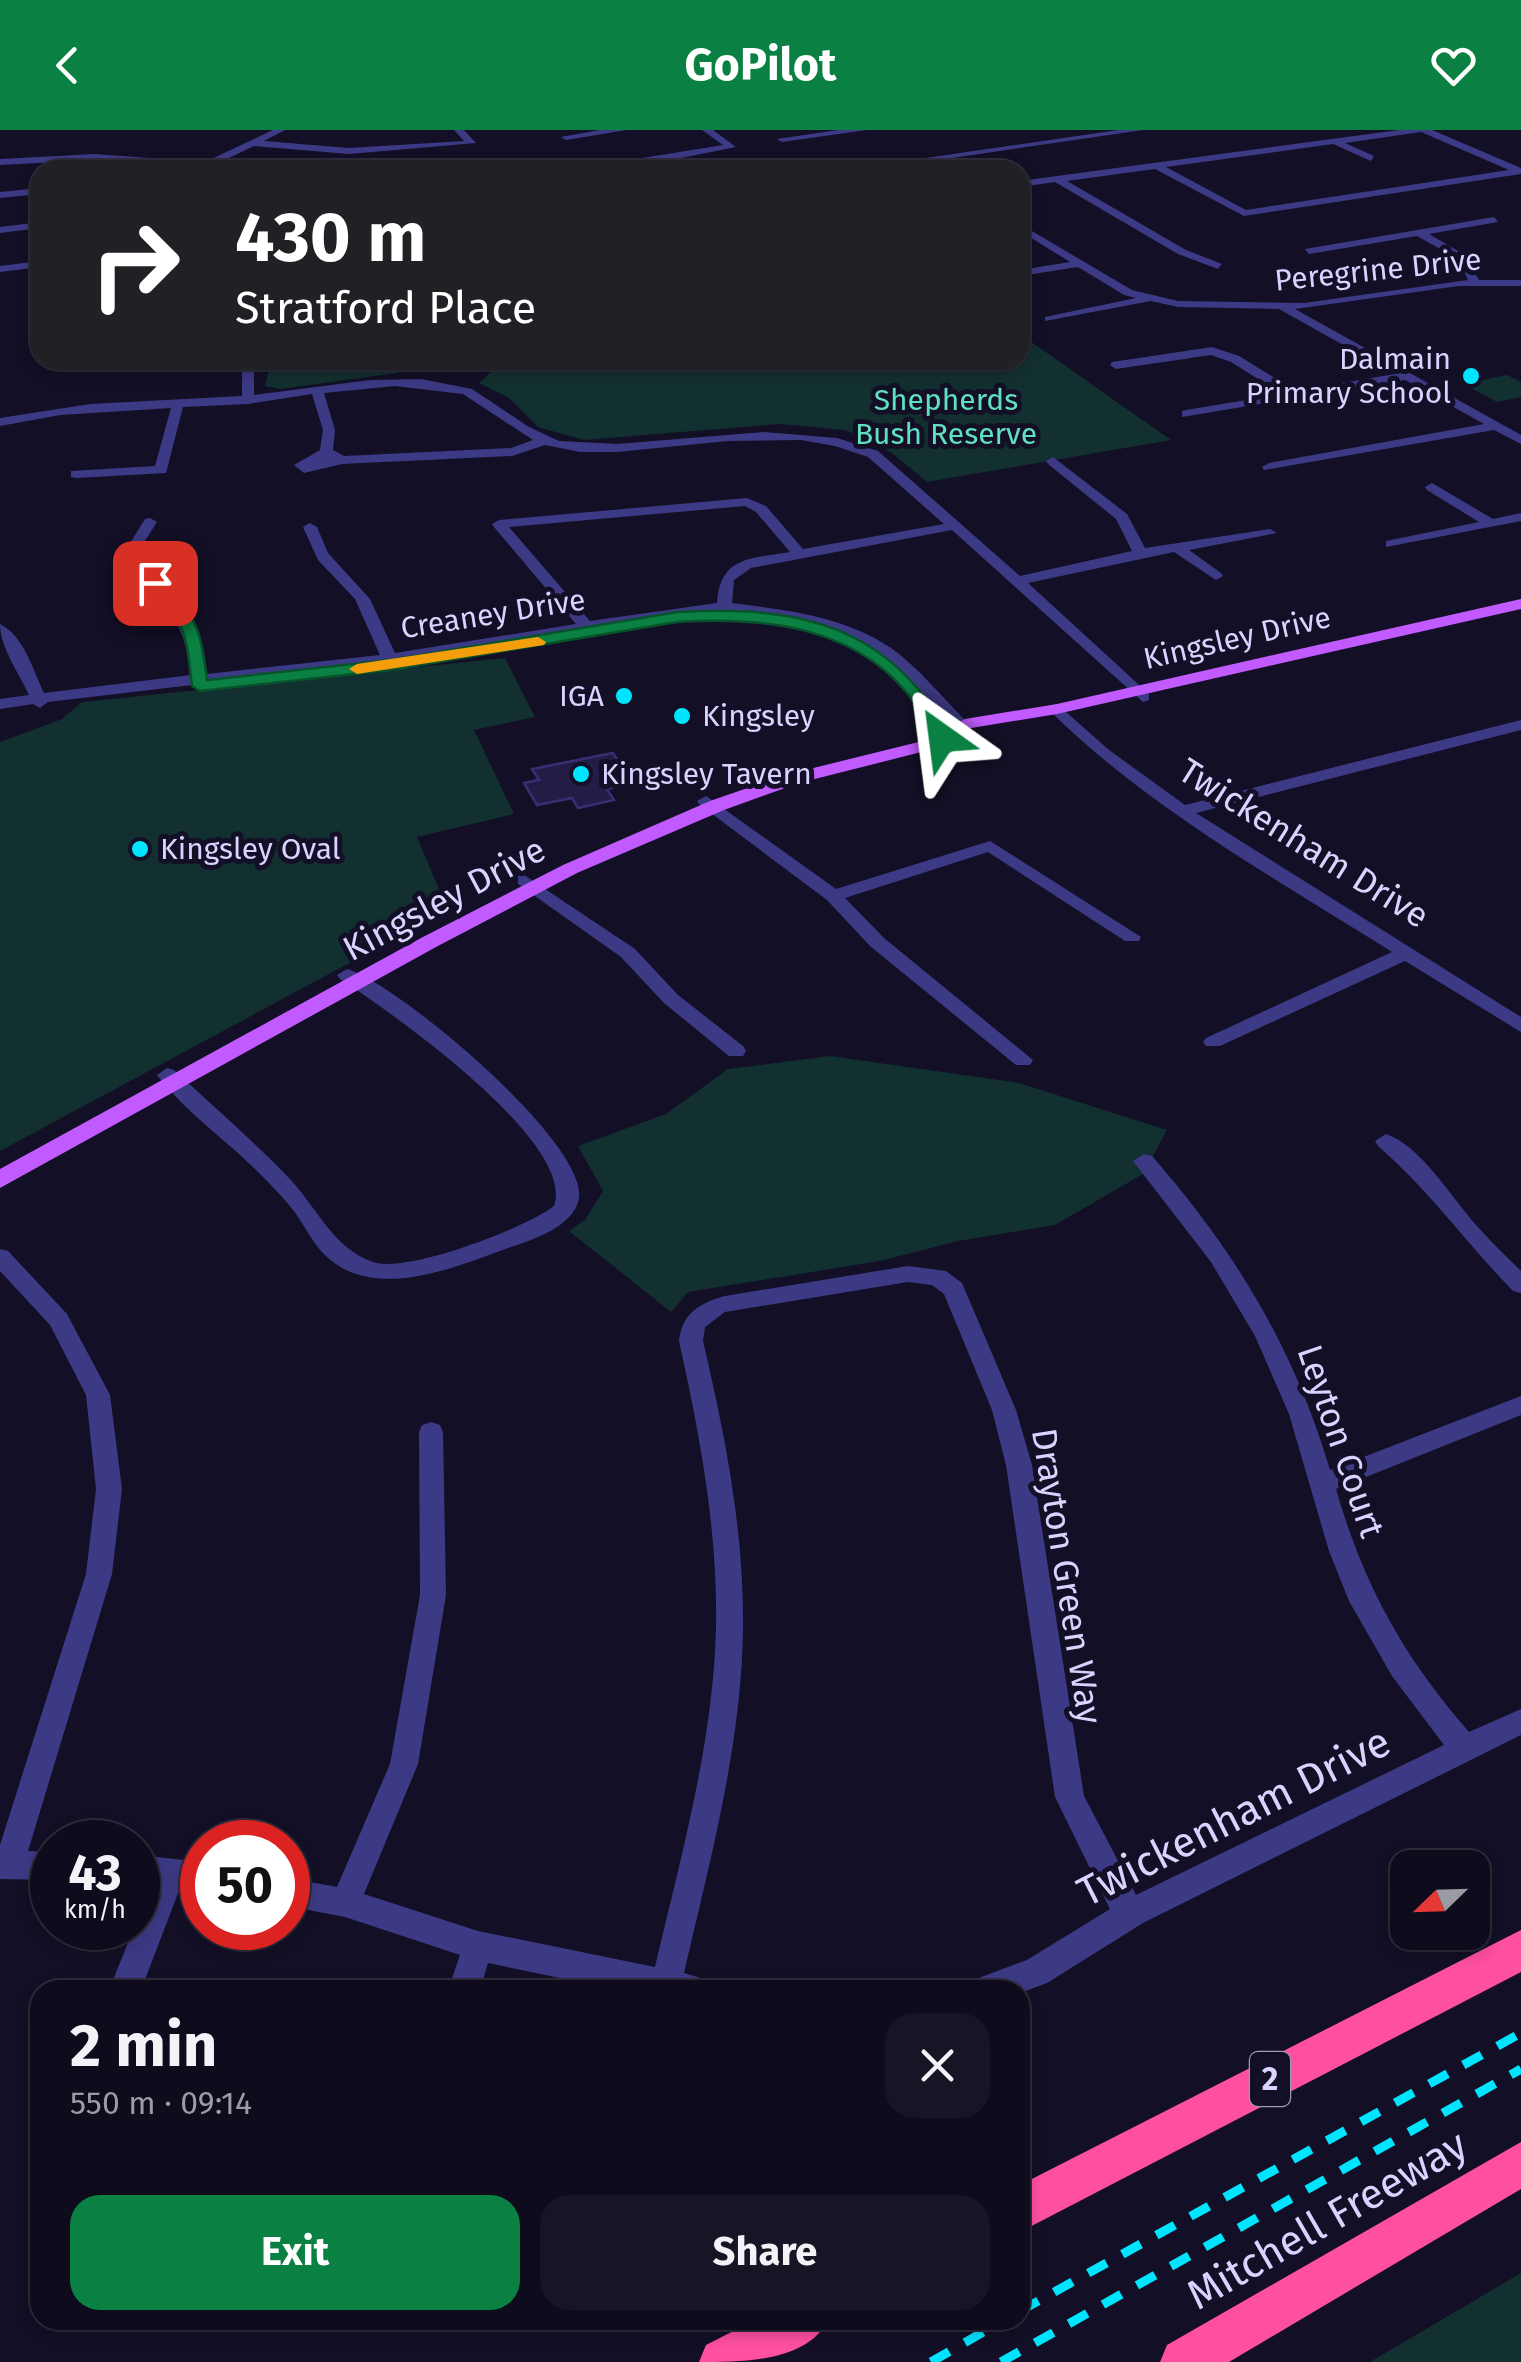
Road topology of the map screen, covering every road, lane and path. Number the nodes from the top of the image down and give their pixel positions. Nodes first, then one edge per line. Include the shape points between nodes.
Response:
1 (280, 130) edge
2 (459, 130) edge
3 (622, 130) edge
4 (707, 130) edge
5 (862, 130) edge
6 (1120, 130) edge
7 (1138, 130) edge
8 (1421, 130) edge
9 (566, 136) dead end
10 (982, 136) dead end
11 (782, 139) dead end
12 (1335, 142) junction
13 (251, 143) junction
14 (19, 144) dead end
15 (1000, 146) junction
16 (1250, 153) junction
17 (918, 158) junction
18 (1371, 158) dead end
19 (26, 160) junction
20 (123, 160) edge
21 (216, 160) edge
22 (650, 160) edge
23 (904, 160) edge
24 (906, 160) edge
25 (922, 160) edge
26 (1264, 160) dead end
27 (0, 162) edge
28 (1156, 166) junction
29 (1058, 179) junction
30 (1030, 183) edge
31 (30, 192) edge
32 (0, 195) edge
33 (1494, 220) dead end
34 (30, 226) edge
35 (0, 230) edge
36 (1030, 234) edge
37 (1421, 234) junction
38 (1309, 251) dead end
39 (1078, 264) junction
40 (30, 266) edge
41 (1218, 266) dead end
42 (0, 270) edge
43 (1030, 271) edge
44 (1474, 282) junction
45 (1521, 284) edge
46 (1147, 298) junction
47 (1283, 306) junction
48 (1048, 320) dead end
49 (1116, 365) dead end
50 (248, 370) edge
51 (1406, 376) junction
52 (317, 390) junction
53 (1293, 395) junction
54 (248, 400) junction
55 (178, 404) junction
56 (1186, 414) dead end
57 (0, 422) edge
58 (1496, 426) junction
59 (1521, 440) edge
60 (541, 442) junction
61 (326, 452) junction
62 (342, 460) junction
63 (1053, 460) dead end
64 (1269, 467) dead end
65 (76, 474) dead end
66 (1432, 488) dead end
67 (1521, 517) edge
68 (150, 522) dead end
69 (1491, 523) junction
70 (952, 526) junction
71 (310, 527) dead end
72 (1270, 532) dead end
73 (1391, 544) dead end
74 (1176, 548) junction
75 (799, 553) junction
76 (1140, 553) junction
77 (1216, 576) dead end
78 (1014, 580) junction
79 (1521, 608) edge
80 (724, 611) junction
81 (0, 629) edge
82 (590, 630) junction
83 (0, 646) edge
84 (390, 662) junction
85 (200, 683) junction
86 (1144, 693) junction
87 (32, 701) junction
88 (0, 708) edge
89 (1060, 712) junction
90 (1521, 725) edge
91 (953, 730) junction
92 (710, 804) junction
93 (1182, 811) junction
94 (528, 883) junction
95 (834, 896) junction
96 (1132, 936) dead end
97 (1408, 952) junction
98 (353, 978) junction
99 (1521, 1026) edge
100 (1213, 1042) dead end
101 (736, 1051) dead end
102 (1023, 1060) dead end
103 (171, 1079) junction
104 (1386, 1140) dead end
105 (1144, 1161) dead end
106 (0, 1166) edge
107 (0, 1180) edge
108 (0, 1257) edge
109 (1521, 1285) edge
110 (1521, 1405) edge
111 (430, 1432) dead end
112 (1321, 1484) junction
113 (1521, 1721) edge
114 (1464, 1748) junction
115 (5, 1864) edge
116 (30, 1865) edge
117 (180, 1887) edge
118 (310, 1896) edge
119 (345, 1903) junction
120 (1132, 1912) junction
121 (478, 1946) junction
122 (1521, 1950) edge
123 (130, 1980) edge
124 (467, 1980) edge
125 (646, 1980) edge
126 (681, 1980) edge
127 (1014, 1980) edge
128 (1521, 2164) edge
129 (1030, 2204) edge
130 (785, 2330) edge
131 (723, 2362) edge
132 (1184, 2362) edge

1 - 13 street
2 - 13 street via 471,143 349,152
3 - 9 street
4 - 22 street via 731,148
5 - 11 street
6 - 15 street
7 - 15 street
8 - 12 street
8 - 28 street via 1520,171 1244,213
10 - 15 street
12 - 16 street
12 - 18 street
13 - 21 street
14 - 19 street
15 - 17 street
16 - 26 street
16 - 28 street
17 - 23 street
17 - 24 street
17 - 25 street
19 - 20 street
19 - 27 street
28 - 29 street
29 - 30 street
29 - 41 street
31 - 32 street
33 - 37 street
34 - 35 street
36 - 39 street, Peregrine Drive
37 - 38 street
37 - 44 street via 1462,254
39 - 43 street
39 - 46 street, Peregrine Drive
40 - 42 street
44 - 45 street, Peregrine Drive
44 - 47 street, Peregrine Drive
46 - 47 street, Peregrine Drive
46 - 48 street
47 - 51 street
49 - 53 street via 1212,351
50 - 54 street
51 - 53 street
51 - 58 street
52 - 54 street
52 - 60 street via 396,382 455,388 492,402
52 - 61 street via 329,430
53 - 56 street
54 - 55 street
55 - 57 street via 74,409
55 - 65 street via 161,470
58 - 59 street
58 - 64 street
60 - 62 street via 512,452
60 - 70 street via 584,448 771,434 831,440 873,454
61 - 62 street
61 - 62 street via 301,465
63 - 76 street via 1122,517
66 - 69 street
67 - 69 street
68 - 85 street via 129,556 181,610 192,630
69 - 73 street
70 - 75 street
70 - 78 street
71 - 84 street via 316,550 356,589
72 - 74 street
74 - 76 street
74 - 77 street
75 - 80 street via 730,573
75 - 82 street via 747,502 499,524
76 - 78 street
78 - 86 street
79 - 86 main road, Kingsley Drive
80 - 82 street, Creaney Drive
80 - 91 street, Creaney Drive via 799,622 851,640 886,664
81 - 87 street via 17,650
82 - 84 street, Creaney Drive
83 - 87 street
84 - 85 street, Creaney Drive
85 - 87 street, Creaney Drive
86 - 89 main road, Kingsley Drive
87 - 88 street, Creaney Drive
89 - 91 main road, Kingsley Drive
89 - 93 street, Twickenham Drive via 1127,774
90 - 93 street
91 - 92 main road, Kingsley Drive
92 - 94 main road, Kingsley Drive
92 - 95 street
93 - 97 street, Twickenham Drive
94 - 98 main road, Kingsley Drive
94 - 101 street via 628,953 672,1000
95 - 96 street via 990,846
95 - 102 street via 877,942
97 - 99 street, Twickenham Drive
97 - 100 street
98 - 103 main road, Kingsley Drive
98 - 103 street via 434,1035 533,1129 568,1187 568,1202 553,1219 497,1244 379,1273 336,1253 300,1202
103 - 106 main road, Kingsley Drive
103 - 107 main road, Kingsley Drive
104 - 109 street
105 - 112 street, Leyton Court via 1176,1197 1274,1350
108 - 115 street via 58,1320 98,1394 108,1489 98,1574
110 - 112 street
111 - 119 street via 434,1594 404,1764
112 - 114 street, Leyton Court via 1372,1619
113 - 114 street, Twickenham Drive
114 - 120 street, Twickenham Drive
115 - 116 street
117 - 123 street
118 - 119 street
119 - 121 street
120 - 126 street, Drayton Green Way via 1092,1846 1063,1772 1025,1500 1004,1410 954,1289 938,1277 908,1274 726,1304 706,1311 692,1328 728,1546 730,1628
120 - 127 street, Twickenham Drive
121 - 124 street
121 - 125 street
122 - 129 highway, 2
128 - 132 highway, Mitchell Freeway
130 - 131 highway

